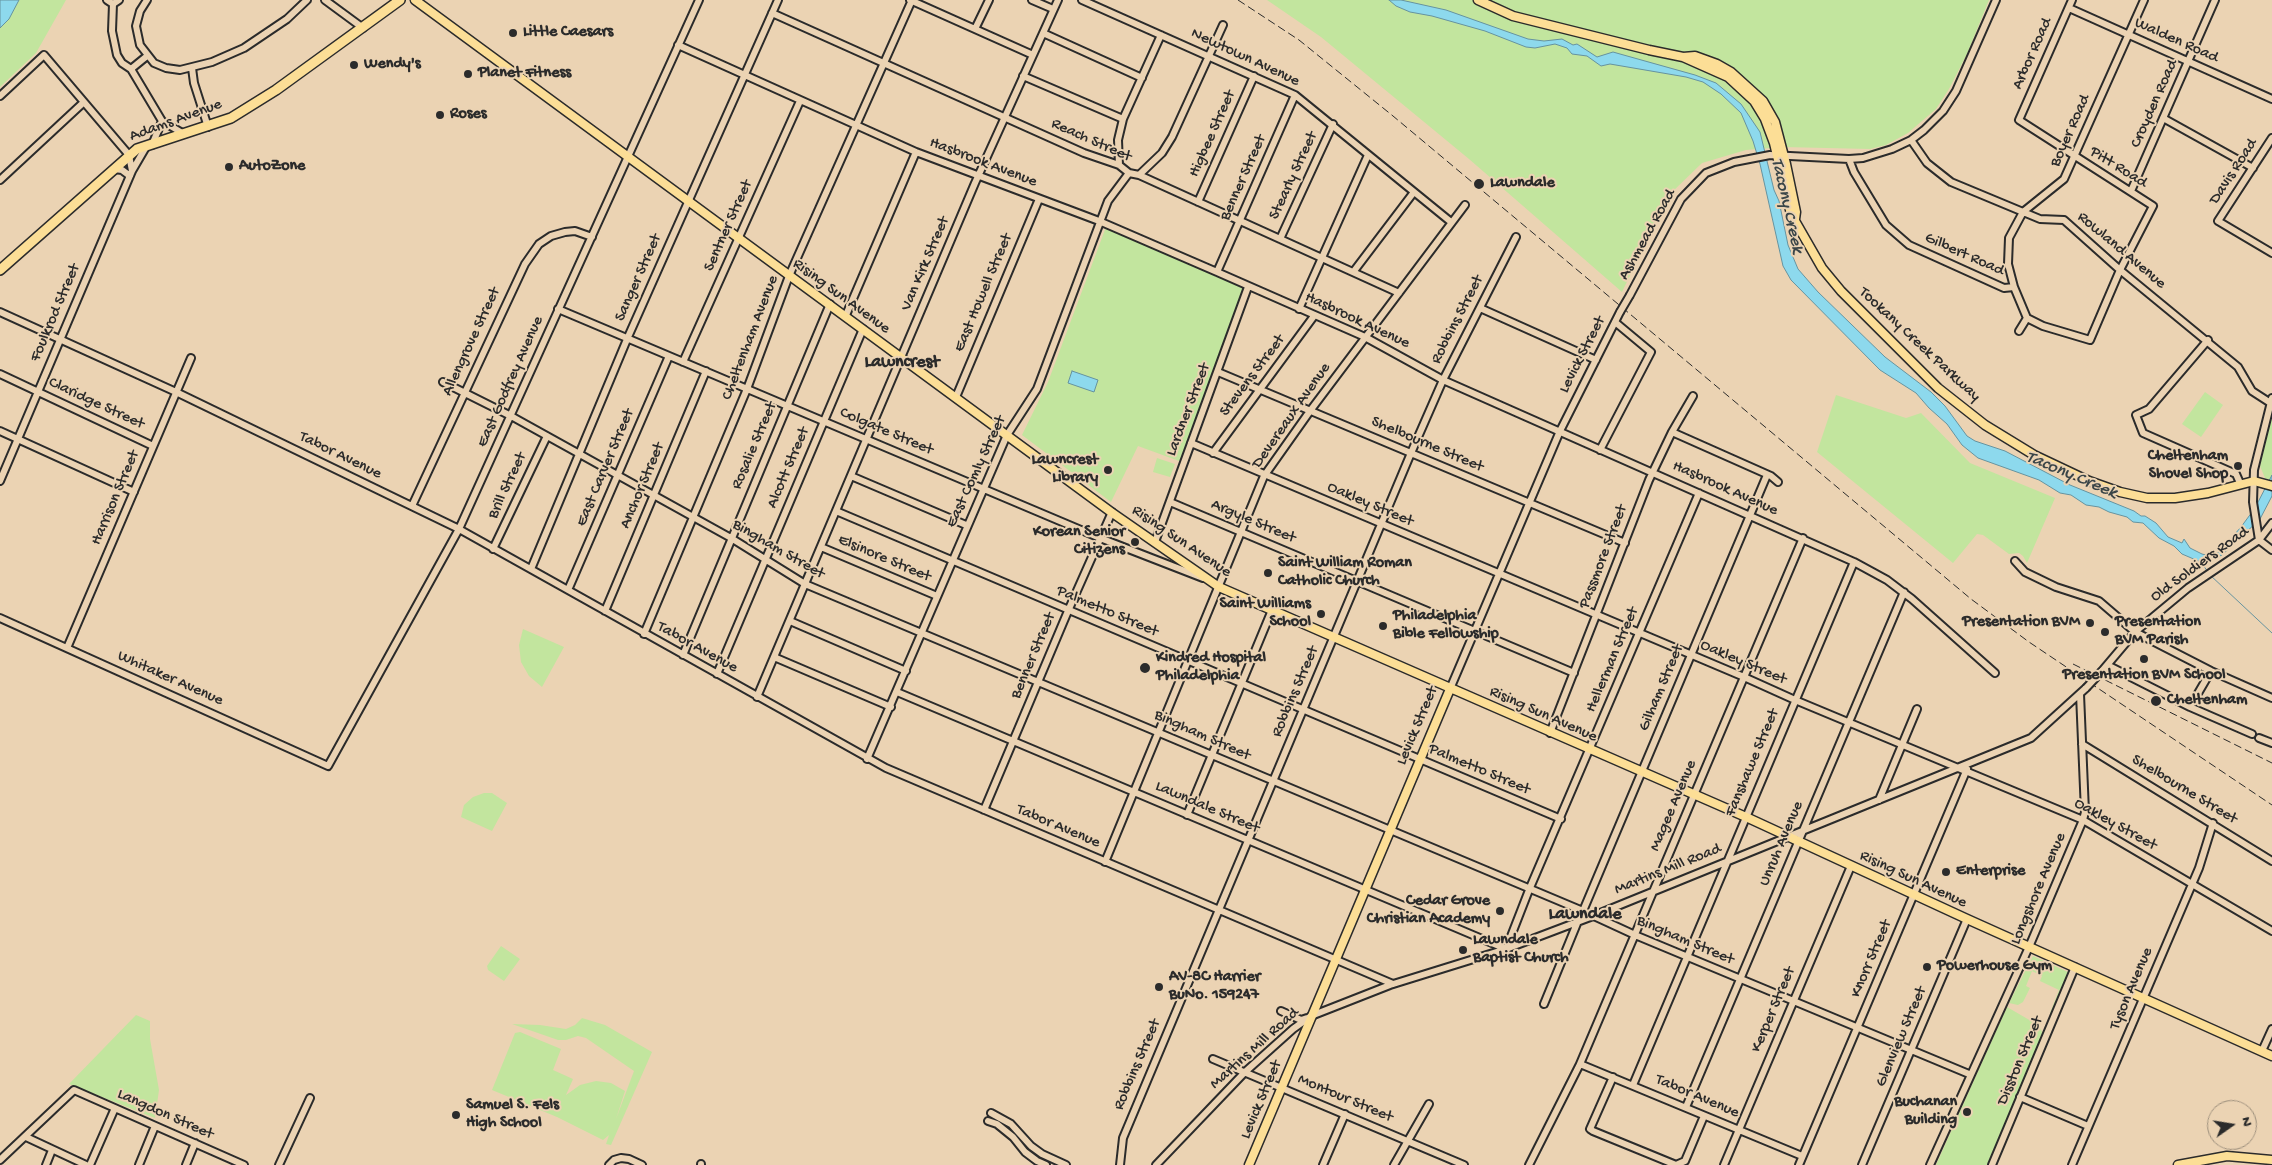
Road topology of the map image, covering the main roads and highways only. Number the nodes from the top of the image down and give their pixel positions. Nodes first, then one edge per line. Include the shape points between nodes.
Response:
1 (400, 0) edge
2 (414, 0) edge
3 (1478, 0) edge
4 (1682, 56) junction
5 (1777, 154) junction
6 (0, 270) edge
7 (2269, 485) edge
8 (1450, 689) junction
9 (2272, 1056) edge
10 (2272, 1160) edge
11 (2196, 1164) edge
12 (1249, 1165) edge
13 (2178, 1165) edge

1 - 6 highway, Adams Avenue via 231,118 129,155
2 - 8 main road, Rising Sun Avenue via 1204,579
3 - 4 main road, Tookany Creek Parkway via 1513,16
4 - 5 main road, Tookany Creek Parkway via 1728,77 1754,101 1766,119
4 - 5 main road, Tookany Creek Parkway via 1695,56 1732,72 1763,100 1775,122
5 - 7 main road, Tookany Creek Parkway via 1796,212 1795,219 1822,268 1938,388 1985,425 2034,455 2091,482 2147,498 2208,493 2254,481
8 - 9 main road, Rising Sun Avenue via 1746,817
8 - 12 main road, Levick Street
10 - 11 main road via 2236,1156
11 - 13 main road

